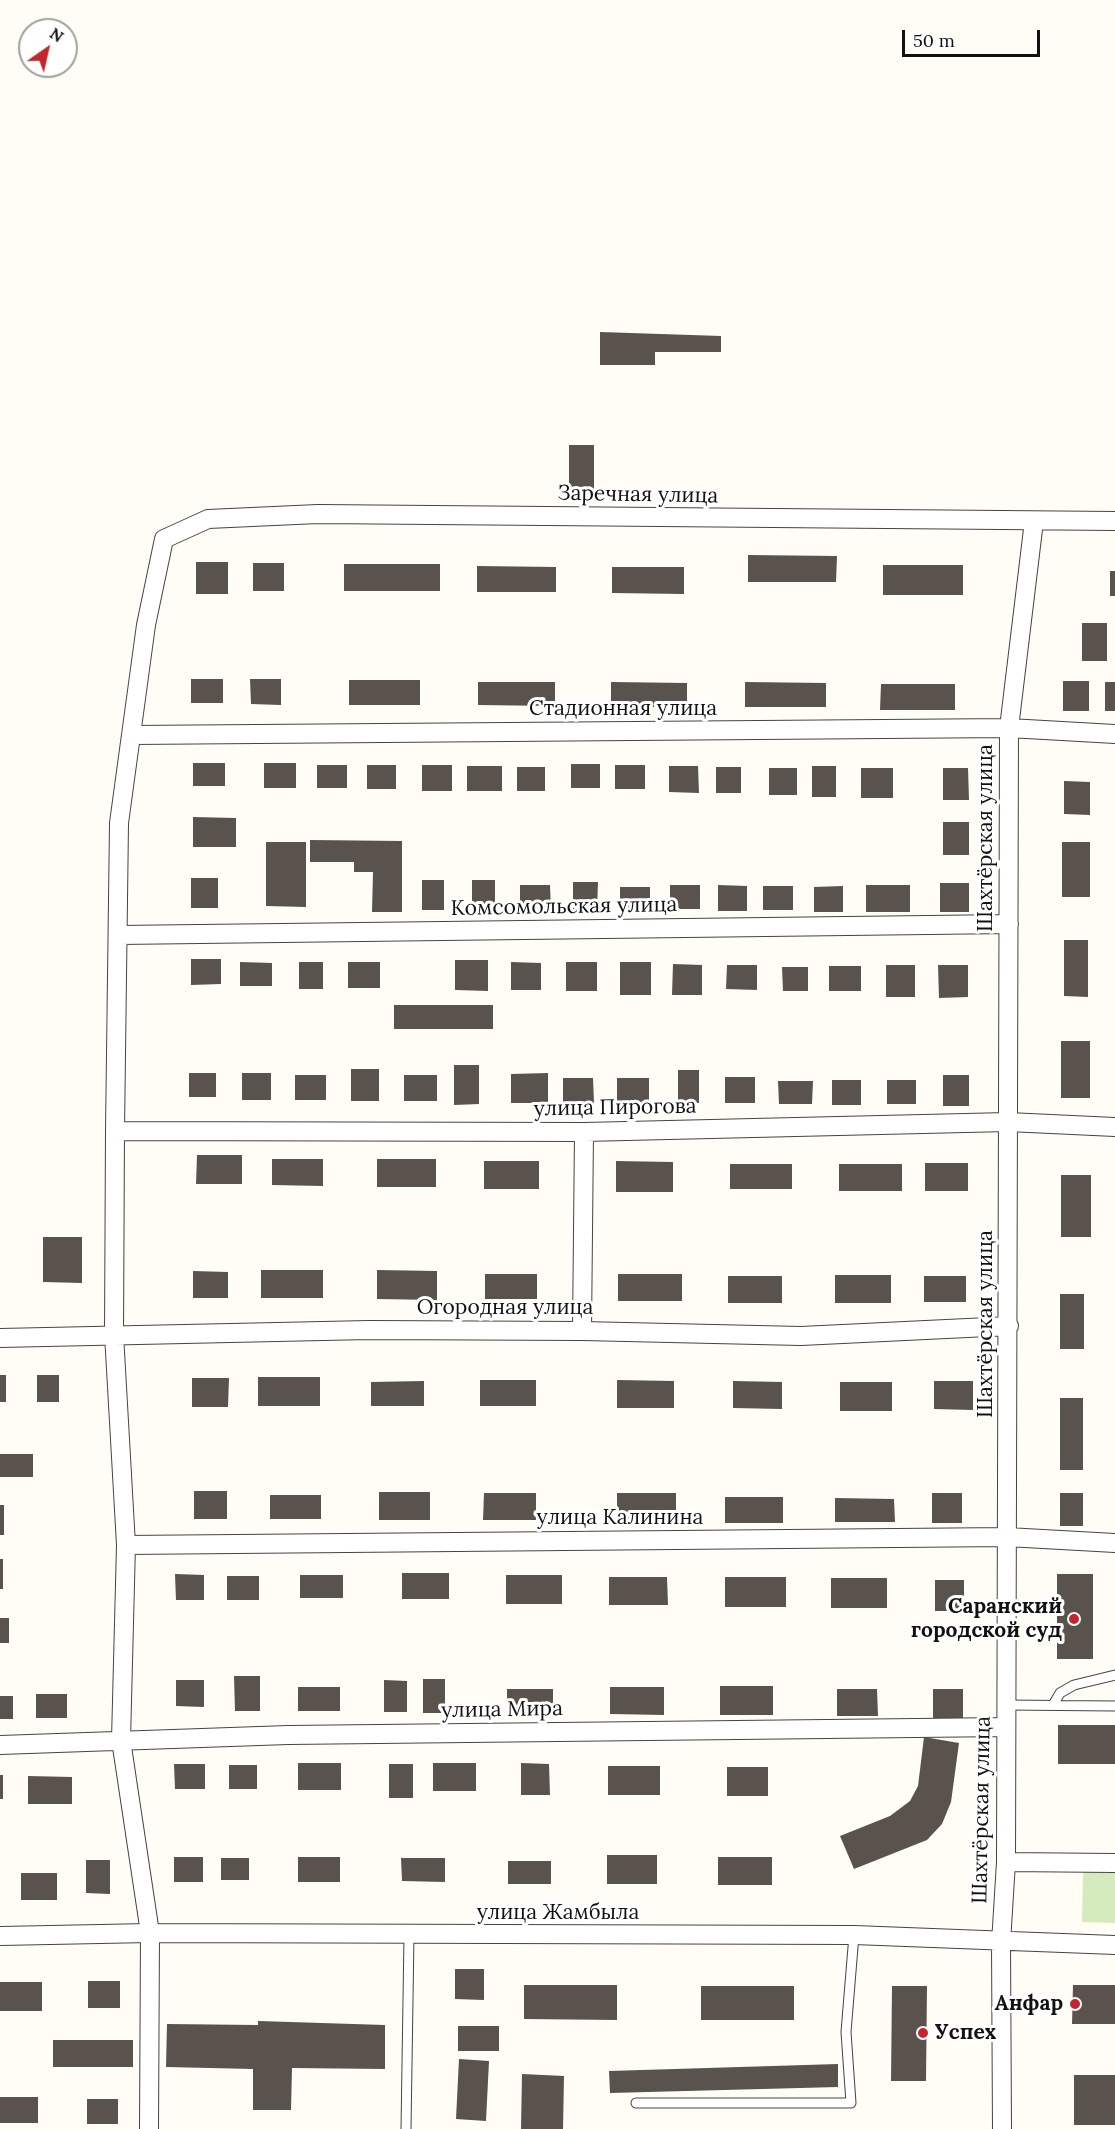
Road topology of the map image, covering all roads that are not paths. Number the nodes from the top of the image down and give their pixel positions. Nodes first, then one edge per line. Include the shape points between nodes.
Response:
1 (1034, 521) junction
2 (1115, 521) edge
3 (1009, 728) junction
4 (1115, 734) edge
5 (132, 735) junction
6 (1009, 924) junction
7 (119, 935) junction
8 (1008, 1122) junction
9 (1115, 1127) edge
10 (115, 1131) junction
11 (584, 1132) junction
12 (1009, 1326) junction
13 (582, 1330) junction
14 (114, 1334) junction
15 (0, 1338) edge
16 (1007, 1537) junction
17 (1115, 1543) edge
18 (126, 1545) junction
19 (1115, 1675) edge
20 (1006, 1705) junction
21 (1053, 1705) junction
22 (1115, 1706) edge
23 (1006, 1727) junction
24 (121, 1740) junction
25 (0, 1745) edge
26 (1006, 1862) junction
27 (1115, 1863) edge
28 (150, 1933) junction
29 (409, 1935) junction
30 (854, 1935) junction
31 (0, 1936) edge
32 (1001, 1943) junction
33 (1115, 1945) edge
34 (636, 2103) dead end
35 (149, 2129) edge
36 (406, 2129) edge
37 (1002, 2129) edge

1 - 2 street, Заречная улица
1 - 3 street, Шахтёрская улица
1 - 5 street, Заречная улица via 318,514 208,519 164,539 146,625
3 - 4 street, Стадионная улица
3 - 5 street, Стадионная улица
3 - 6 street, Шахтёрская улица
5 - 7 street via 119,823
6 - 7 street, Комсомольская улица
6 - 8 street, Шахтёрская улица
7 - 10 street
8 - 9 street, улица Пирогова
8 - 11 street, улица Пирогова
8 - 12 street, Шахтёрская улица
10 - 11 street, улица Пирогова
10 - 14 street
11 - 13 street
12 - 13 street, Огородная улица via 801,1336
12 - 16 street, Шахтёрская улица
13 - 14 street, Огородная улица
14 - 15 street, Огородная улица
14 - 18 street
16 - 17 street, улица Калинина
16 - 18 street, улица Калинина
16 - 20 street, Шахтёрская улица
18 - 24 street
19 - 21 lane via 1074,1685 1060,1692
20 - 21 lane
20 - 23 street, Шахтёрская улица
21 - 22 lane
23 - 24 street, улица Мира
23 - 26 street, Шахтёрская улица
24 - 25 street, улица Мира
24 - 28 street
26 - 27 street
26 - 32 street, Шахтёрская улица
28 - 29 street, улица Жамбыла
28 - 31 street, улица Жамбыла
28 - 35 street
29 - 30 street, улица Жамбыла
29 - 36 lane
30 - 32 street, улица Жамбыла
30 - 34 lane via 846,2032 851,2103
32 - 33 street, улица Жамбыла
32 - 37 street, Шахтёрская улица

